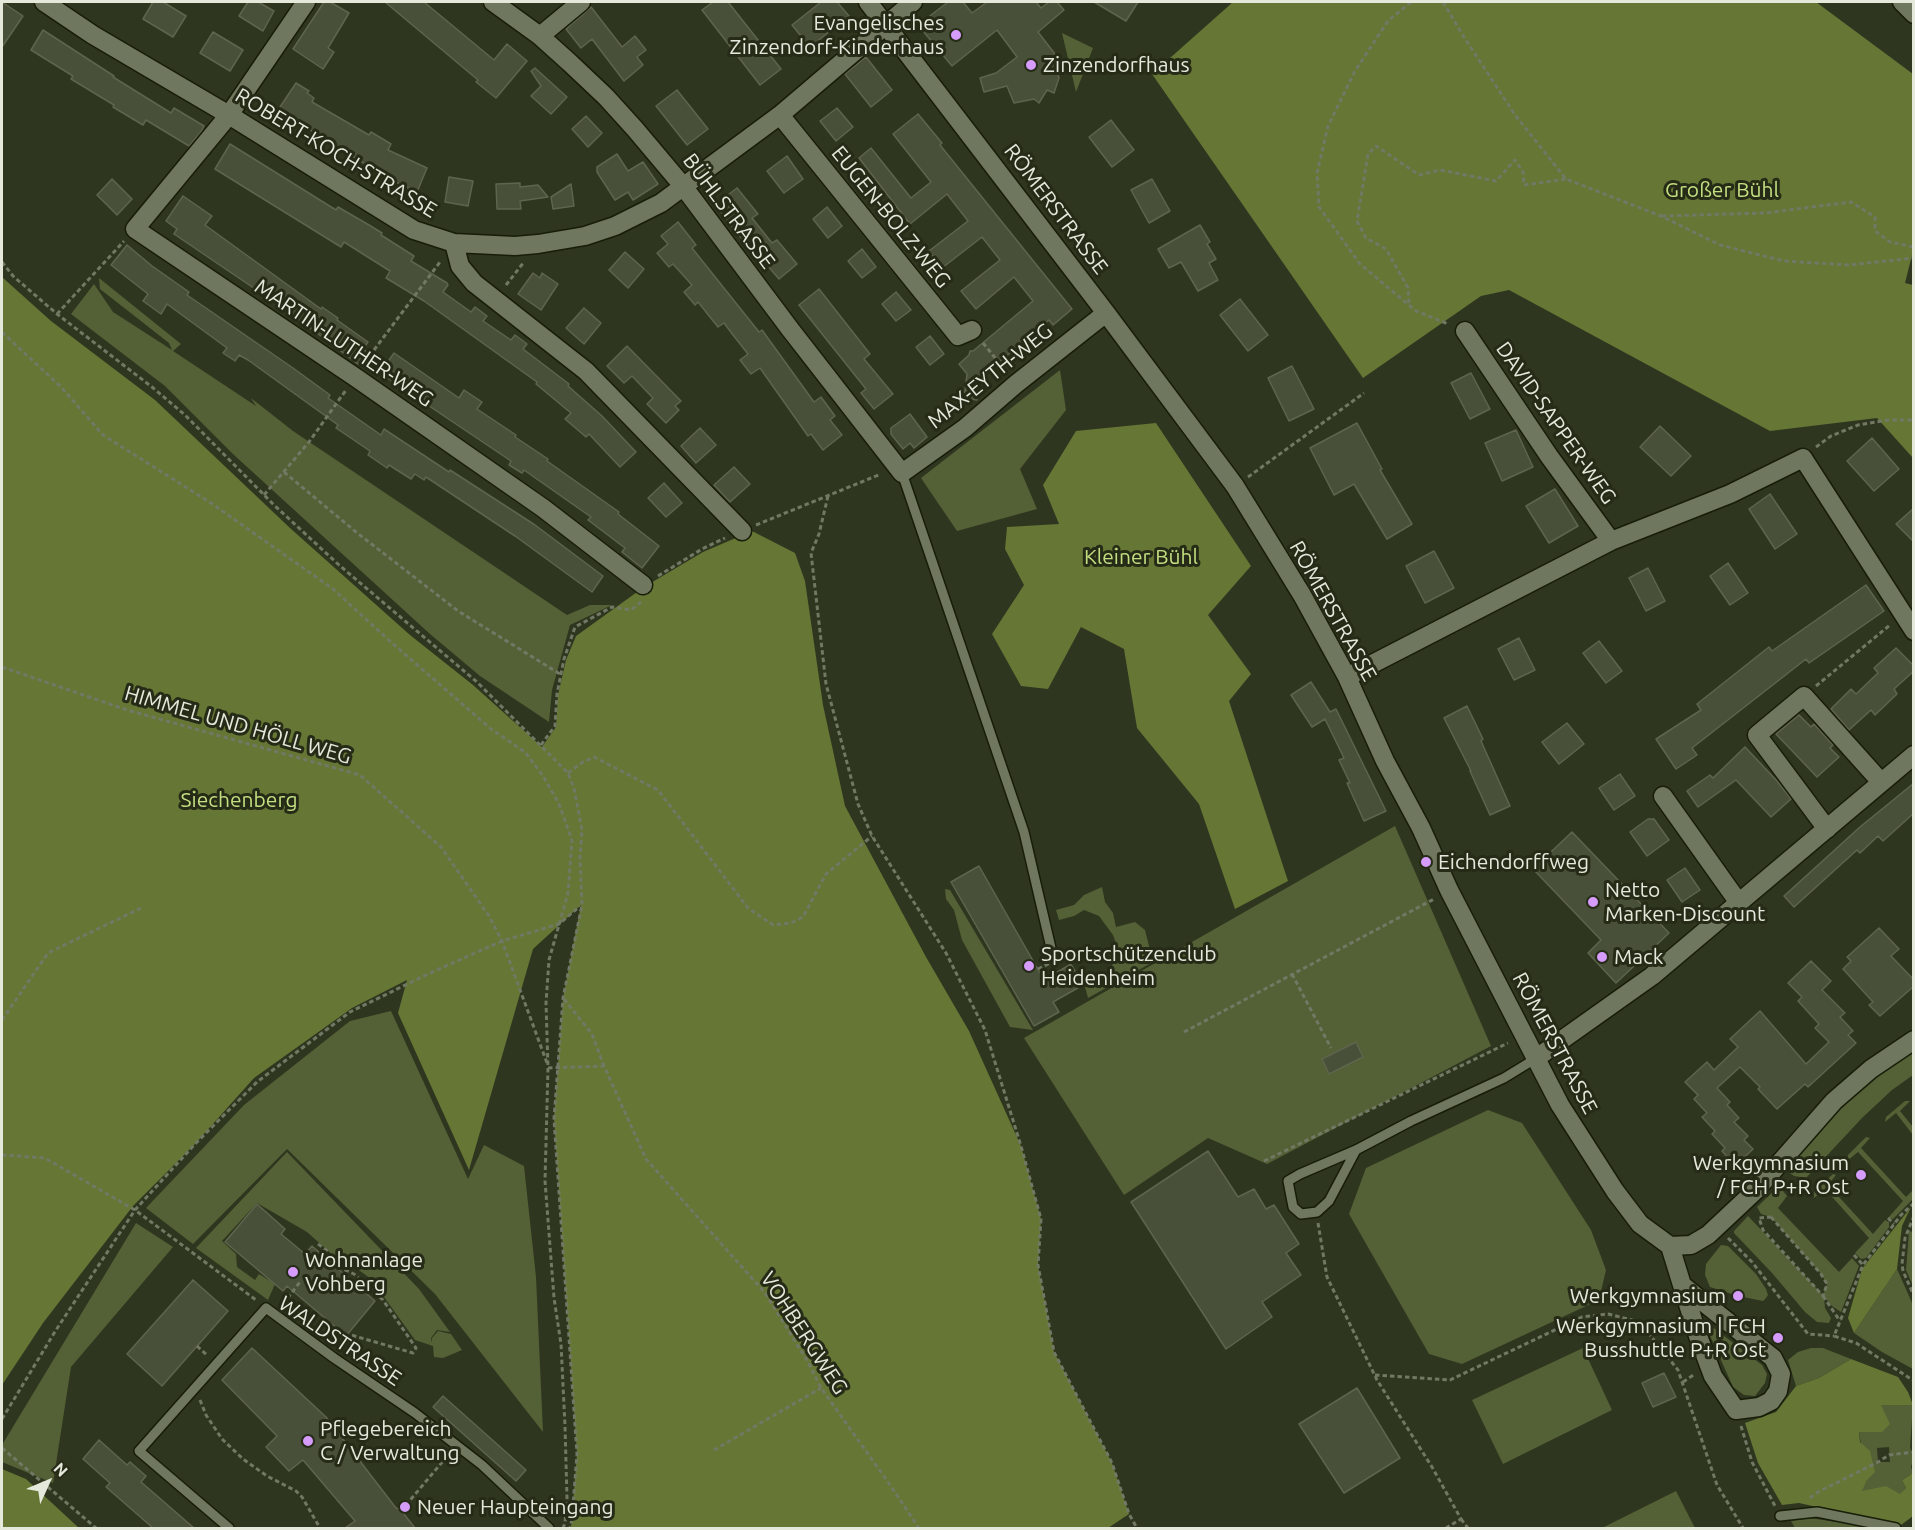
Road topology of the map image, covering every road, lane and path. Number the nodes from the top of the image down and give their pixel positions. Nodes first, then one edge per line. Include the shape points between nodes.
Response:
1 (44, 2) edge
2 (306, 2) edge
3 (493, 2) edge
4 (581, 2) edge
5 (868, 2) edge
6 (913, 2) edge
7 (1411, 2) edge
8 (1443, 2) edge
9 (1902, 2) edge
10 (1914, 14) edge
11 (886, 24) junction
12 (540, 36) junction
13 (229, 115) junction
14 (780, 115) junction
15 (1566, 179) junction
16 (683, 186) junction
17 (1661, 216) junction
18 (135, 229) junction
19 (454, 243) junction
20 (538, 244) junction
21 (1914, 247) edge
22 (1914, 258) edge
23 (2, 262) edge
24 (495, 299) junction
25 (1409, 305) junction
26 (1106, 313) junction
27 (57, 314) junction
28 (972, 330) joint
29 (1465, 331) joint
30 (2, 332) edge
31 (355, 377) junction
32 (1016, 384) junction
33 (1364, 393) dead end
34 (1914, 420) edge
35 (1803, 458) junction
36 (284, 472) junction
37 (902, 473) junction
38 (879, 475) dead end
39 (1235, 486) junction
40 (264, 495) junction
41 (828, 496) junction
42 (742, 531) junction
43 (1611, 541) junction
44 (643, 585) junction
45 (1902, 614) junction
46 (1914, 631) edge
47 (2, 667) edge
48 (561, 675) junction
49 (1347, 676) junction
50 (1804, 696) junction
51 (541, 745) junction
52 (1914, 755) edge
53 (568, 772) junction
54 (1881, 782) junction
55 (1663, 796) dead end
56 (1827, 829) junction
57 (872, 836) junction
58 (1449, 890) junction
59 (1739, 903) junction
60 (582, 904) junction
61 (143, 908) dead end
62 (559, 924) junction
63 (502, 941) junction
64 (1051, 948) dead end
65 (1292, 974) junction
66 (563, 998) junction
67 (2, 1020) edge
68 (1184, 1032) dead end
69 (1523, 1036) junction
70 (1914, 1040) edge
71 (1331, 1048) dead end
72 (1535, 1059) junction
73 (604, 1066) junction
74 (548, 1068) junction
75 (557, 1068) junction
76 (1356, 1150) junction
77 (2, 1155) edge
78 (1264, 1161) dead end
79 (1914, 1203) edge
80 (135, 1210) junction
81 (1317, 1212) junction
82 (1914, 1216) edge
83 (1888, 1218) dead end
84 (1894, 1224) junction
85 (1716, 1227) junction
86 (318, 1244) dead end
87 (1670, 1246) junction
88 (1854, 1255) dead end
89 (1863, 1265) junction
90 (300, 1282) dead end
91 (1682, 1285) junction
92 (1823, 1296) junction
93 (1914, 1296) edge
94 (270, 1311) junction
95 (1840, 1321) junction
96 (1834, 1336) junction
97 (333, 1358) junction
98 (1375, 1375) junction
99 (1914, 1381) edge
100 (195, 1387) junction
101 (821, 1388) junction
102 (1736, 1410) junction
103 (2, 1419) edge
104 (2, 1448) edge
105 (714, 1450) dead end
106 (1914, 1452) edge
107 (448, 1455) dead end
108 (1806, 1502) dead end
109 (401, 1511) dead end
110 (1780, 1516) joint
111 (1461, 1519) junction
112 (96, 1528) edge
113 (229, 1528) edge
114 (320, 1528) edge
115 (549, 1528) edge
116 (563, 1528) edge
117 (570, 1528) edge
118 (919, 1528) edge
119 (1137, 1528) edge
120 (1446, 1528) edge
121 (1468, 1528) edge
122 (1743, 1528) edge
123 (1896, 1528) edge

1 - 13 street, ROBERT-KOCH-STRASSE
2 - 13 street
3 - 12 street, BÜHLSTRASSE
4 - 12 street
5 - 11 street, RÖMERSTRASSE
6 - 11 street, ROBERT-KOCH-STRASSE
7 - 25 path via 1388,21 1355,71 1328,126 1317,173 1319,207 1360,264
8 - 15 path via 1515,115
9 - 10 street
11 - 14 street, ROBERT-KOCH-STRASSE
11 - 26 street, RÖMERSTRASSE
12 - 16 street, BÜHLSTRASSE via 606,97
13 - 18 street
13 - 19 street, ROBERT-KOCH-STRASSE via 402,223
14 - 16 street, ROBERT-KOCH-STRASSE
14 - 28 street, EUGEN-BOLZ-WEG via 958,336
15 - 17 path
15 - 25 path via 1524,185 1523,172 1515,160 1496,181 1440,170 1419,175 1376,146 1368,154 1358,221 1366,238 1386,249 1408,288
16 - 20 street, ROBERT-KOCH-STRASSE via 661,203 615,226
16 - 37 street, BÜHLSTRASSE
17 - 21 path via 1765,213 1851,202 1875,217 1875,231 1890,242
17 - 22 path via 1720,246 1784,261 1850,266
18 - 27 path
18 - 31 street, MARTIN-LUTHER-WEG
19 - 20 street, ROBERT-KOCH-STRASSE
19 - 24 street via 465,274
19 - 31 path
20 - 24 path
23 - 27 path
24 - 42 street via 586,371
25 - 29 path
26 - 32 street, MAX-EYTH-WEG
26 - 39 street, RÖMERSTRASSE
27 - 40 path via 185,415
28 - 32 path
29 - 43 street, DAVID-SAPPER-WEG
30 - 62 path via 61,387 103,435 211,503 333,589 491,729 525,752 559,804 572,840 568,893
31 - 36 path
31 - 44 street, MARTIN-LUTHER-WEG via 543,508
32 - 37 street, MAX-EYTH-WEG via 965,428
33 - 39 path
34 - 35 path via 1858,425 1831,436
35 - 43 street via 1730,494
35 - 45 street
36 - 40 path
36 - 48 path via 458,611
37 - 64 lane via 1024,832
38 - 41 path
39 - 49 street, RÖMERSTRASSE
40 - 51 path via 339,565 477,681
41 - 42 path
41 - 57 path via 811,553 826,684 858,804
42 - 44 path via 702,549
43 - 49 street
44 - 48 path via 645,600 631,610 612,607 575,627
45 - 46 street
45 - 50 path
47 - 63 path, HIMMEL UND HÖLL WEG via 127,710 360,775 441,847
48 - 51 path via 555,726
49 - 58 street, RÖMERSTRASSE
50 - 54 street
50 - 56 street via 1757,735
51 - 53 path
52 - 54 street
53 - 57 path via 594,757 658,790 748,908 773,925 803,917 826,874
53 - 60 path via 582,830
54 - 56 street
55 - 59 street
56 - 59 street
57 - 119 path via 946,953 985,1030 1041,1219 1038,1265 1054,1352 1112,1463
58 - 65 path
58 - 69 street, RÖMERSTRASSE
59 - 72 street via 1652,976
60 - 62 path
60 - 66 path
61 - 67 path via 48,953
62 - 63 path
62 - 74 path via 549,960
63 - 74 path, HIMMEL UND HÖLL WEG
63 - 80 path via 350,1012 257,1082
65 - 68 path
65 - 71 path
66 - 73 path, VOHBERGWEG via 592,1034
66 - 75 path
69 - 72 street, RÖMERSTRASSE
69 - 78 path
70 - 85 street via 1871,1069 1834,1101 1756,1190
72 - 76 lane
72 - 87 street, RÖMERSTRASSE via 1615,1191 1640,1224
73 - 75 path
73 - 101 path, VOHBERGWEG via 646,1160 765,1293
74 - 75 path
74 - 116 path via 545,1181 561,1344 567,1498
75 - 117 path via 554,1119 577,1454
76 - 81 lane via 1329,1201
76 - 81 lane via 1288,1181 1293,1207 1301,1214
77 - 80 path via 45,1158
79 - 84 path
80 - 94 path
80 - 103 path
81 - 98 path via 1327,1277
82 - 93 path via 1902,1254 1903,1271
83 - 84 path
84 - 89 path
85 - 87 street via 1691,1245
85 - 96 path via 1752,1262 1808,1334
86 - 97 path via 340,1268 354,1274 383,1300 417,1348 413,1353 351,1335
87 - 91 street
88 - 89 path
89 - 95 path
90 - 94 path
91 - 102 street via 1713,1376
91 - 102 street via 1773,1358 1781,1374 1778,1391 1771,1401
92 - 92 path via 1762,1230 1759,1218 1771,1217 1821,1274 1827,1284
92 - 95 path
94 - 97 lane, WALDSTRASSE
94 - 100 lane, WALDSTRASSE
95 - 96 path
96 - 99 path via 1856,1343
97 - 115 lane, WALDSTRASSE via 415,1413 482,1465
98 - 111 path
98 - 122 path via 1450,1380 1582,1317 1608,1314 1632,1320 1650,1335 1678,1370 1717,1485
100 - 113 lane, WALDSTRASSE via 139,1451
100 - 114 path via 206,1415 222,1439 243,1459 303,1497
101 - 105 path
101 - 118 path, VOHBERGWEG
102 - 110 path via 1752,1462
104 - 112 path
106 - 108 path via 1889,1455
107 - 109 path
110 - 123 lane via 1817,1512
111 - 120 path
111 - 121 path

